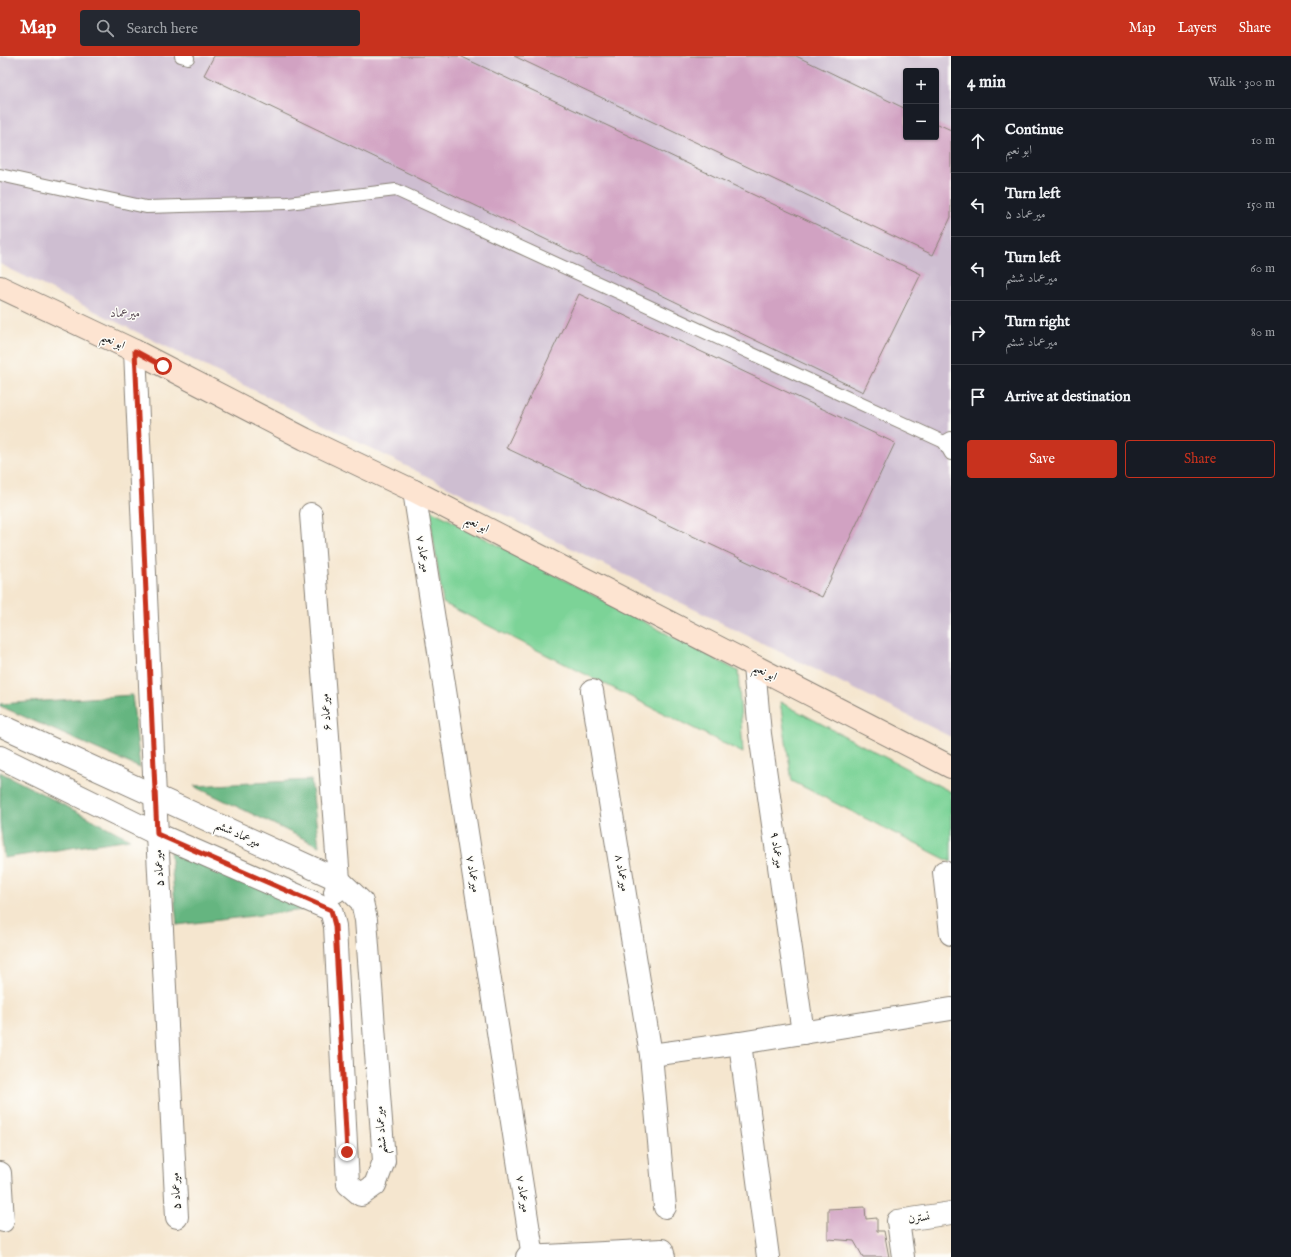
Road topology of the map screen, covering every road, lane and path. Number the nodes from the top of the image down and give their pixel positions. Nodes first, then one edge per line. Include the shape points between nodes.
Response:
1 (0, 175) edge
2 (0, 287) edge
3 (135, 351) junction
4 (948, 440) edge
5 (951, 454) edge
6 (414, 491) junction
7 (310, 514) dead end
8 (754, 666) junction
9 (592, 691) dead end
10 (0, 725) edge
11 (0, 757) edge
12 (951, 767) edge
13 (155, 796) junction
14 (157, 834) junction
15 (944, 872) dead end
16 (339, 880) junction
17 (331, 910) junction
18 (951, 934) edge
19 (951, 1009) edge
20 (803, 1033) junction
21 (740, 1043) junction
22 (651, 1056) junction
23 (0, 1173) edge
24 (665, 1207) dead end
25 (951, 1213) edge
26 (177, 1217) dead end
27 (3, 1221) dead end
28 (527, 1257) edge
29 (533, 1257) edge
30 (664, 1257) edge
31 (768, 1257) edge
32 (903, 1257) edge

1 - 4 lane via 146,207 288,203 396,190
2 - 3 main road, ابو نعیم
3 - 6 main road, ابو نعیم via 305,439
3 - 13 street, میرعماد ۵
4 - 5 lane
6 - 8 main road, ابو نعیم
6 - 29 street, میرعماد ۷
7 - 16 street, میرعماد ۶
8 - 12 main road, ابو نعیم
8 - 20 street, میرعماد ۹ via 760,734
9 - 22 street, میرعماد ۸
10 - 13 street, میرعماد ششم
11 - 14 street
13 - 14 street, میرعماد ۵
13 - 16 street, میرعماد ششم
14 - 17 street
14 - 26 street, میرعماد ۵
15 - 18 street
16 - 17 street, میرعماد ۶
16 - 17 street, میرعماد ششم via 362,902 366,920 384,1160 375,1185 361,1195 348,1184 335,926
19 - 20 street
20 - 21 street
21 - 22 street
21 - 31 street
22 - 24 street, میرعماد ۸
23 - 27 street
25 - 32 street, نسترن via 898,1221
28 - 29 street
29 - 30 street via 662,1250

